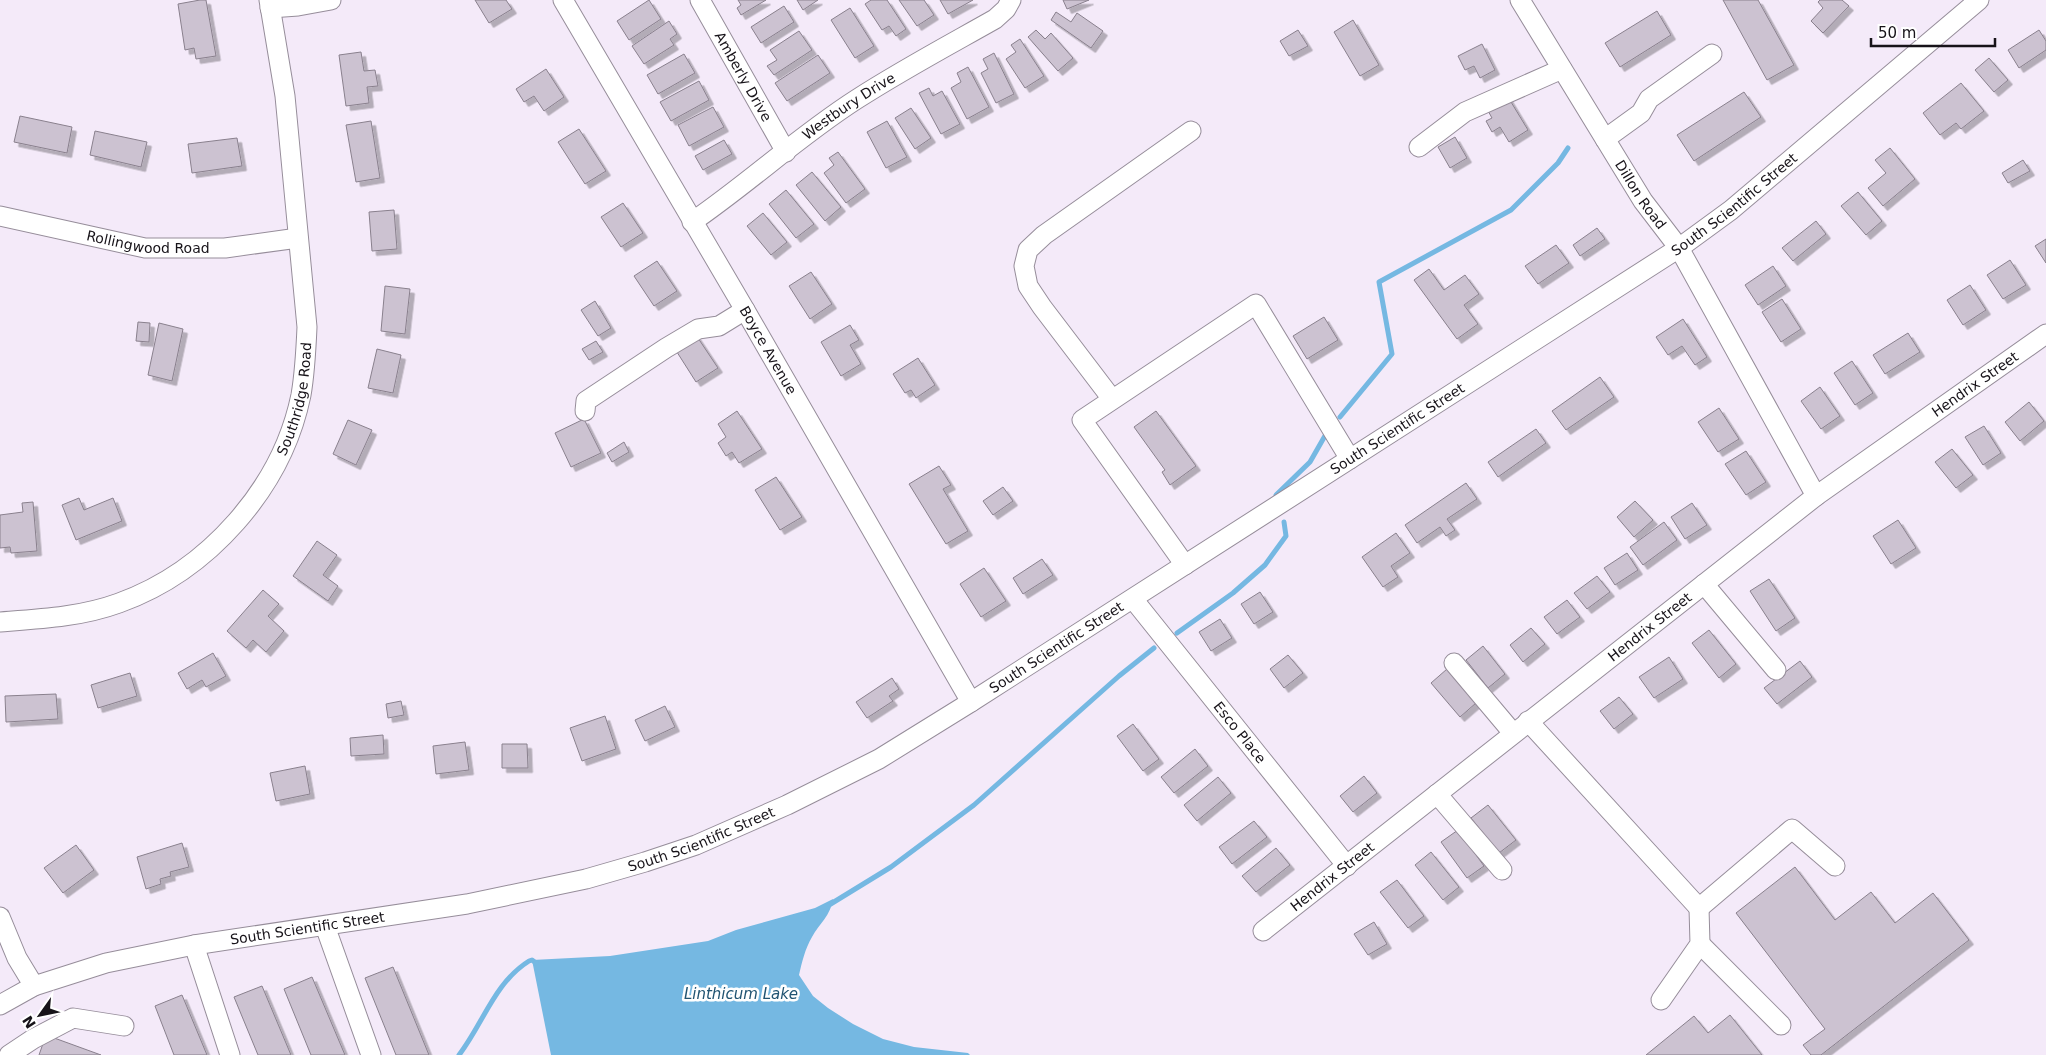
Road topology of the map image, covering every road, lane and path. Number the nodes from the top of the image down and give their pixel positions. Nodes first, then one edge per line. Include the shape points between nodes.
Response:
1 (331, 0) edge
2 (563, 0) edge
3 (700, 0) edge
4 (1011, 0) edge
5 (1520, 0) edge
6 (1979, 0) edge
7 (270, 4) edge
8 (1712, 54) dead end
9 (1562, 69) junction
10 (1191, 131) dead end
11 (1605, 139) junction
12 (1419, 147) dead end
13 (786, 152) junction
14 (0, 216) edge
15 (692, 222) junction
16 (298, 238) junction
17 (1679, 248) junction
18 (745, 310) junction
19 (2046, 334) edge
20 (1112, 399) junction
21 (585, 411) dead end
22 (1350, 459) junction
23 (1816, 496) junction
24 (1186, 565) junction
25 (1704, 584) junction
26 (1133, 599) junction
27 (0, 622) edge
28 (1454, 664) dead end
29 (1776, 670) dead end
30 (972, 702) junction
31 (1528, 721) junction
32 (1513, 733) junction
33 (1437, 794) junction
34 (1346, 866) junction
35 (1835, 866) dead end
36 (1502, 870) dead end
37 (1699, 908) junction
38 (0, 917) edge
39 (325, 926) junction
40 (1263, 931) dead end
41 (1700, 944) junction
42 (194, 945) junction
43 (34, 986) junction
44 (1661, 1000) dead end
45 (0, 1005) edge
46 (1781, 1025) dead end
47 (124, 1026) dead end
48 (9, 1055) edge
49 (230, 1055) edge
50 (371, 1055) edge

1 - 7 street via 298,6
2 - 15 street, Boyce Avenue
3 - 13 street, Amberly Drive
4 - 13 street, Westbury Drive via 995,19 857,99
5 - 9 street, Dillon Road
6 - 17 street, South Scientific Street via 1731,210
7 - 16 street, Southridge Road via 285,96
8 - 11 street via 1649,99 1641,113
9 - 11 street, Dillon Road
9 - 12 street via 1465,112
10 - 20 street via 1044,234 1028,250 1024,266 1028,286
11 - 17 street, Dillon Road via 1643,201
13 - 15 street, Westbury Drive
14 - 16 street, Rollingwood Road via 145,248 225,248
15 - 18 street, Boyce Avenue
16 - 27 street, Southridge Road via 307,327 306,362 291,430 260,492 209,550 154,588 92,611 64,617
17 - 22 street, South Scientific Street
17 - 23 street, Dillon Road
18 - 21 street via 719,326 698,329 666,348 586,401
18 - 30 street, Boyce Avenue
19 - 23 street, Hendrix Street
20 - 22 street via 1256,304
20 - 24 street via 1082,420
22 - 24 street, South Scientific Street
23 - 25 street, Hendrix Street
24 - 26 street, South Scientific Street
25 - 29 street
25 - 31 street, Hendrix Street
26 - 30 street, South Scientific Street
26 - 34 street, Esco Place
28 - 32 street
30 - 39 street, South Scientific Street via 879,759 787,805 696,845 586,879 466,904
31 - 32 street, Hendrix Street
31 - 37 street
32 - 33 street, Hendrix Street
33 - 34 street, Hendrix Street
33 - 36 street
34 - 40 street, Hendrix Street
35 - 37 street via 1792,829
37 - 41 street
38 - 43 street via 17,958
39 - 42 street, South Scientific Street
39 - 50 street
41 - 44 street
41 - 46 street
42 - 43 street, South Scientific Street via 106,963
42 - 49 street
43 - 45 street, South Scientific Street
47 - 48 street via 73,1018

